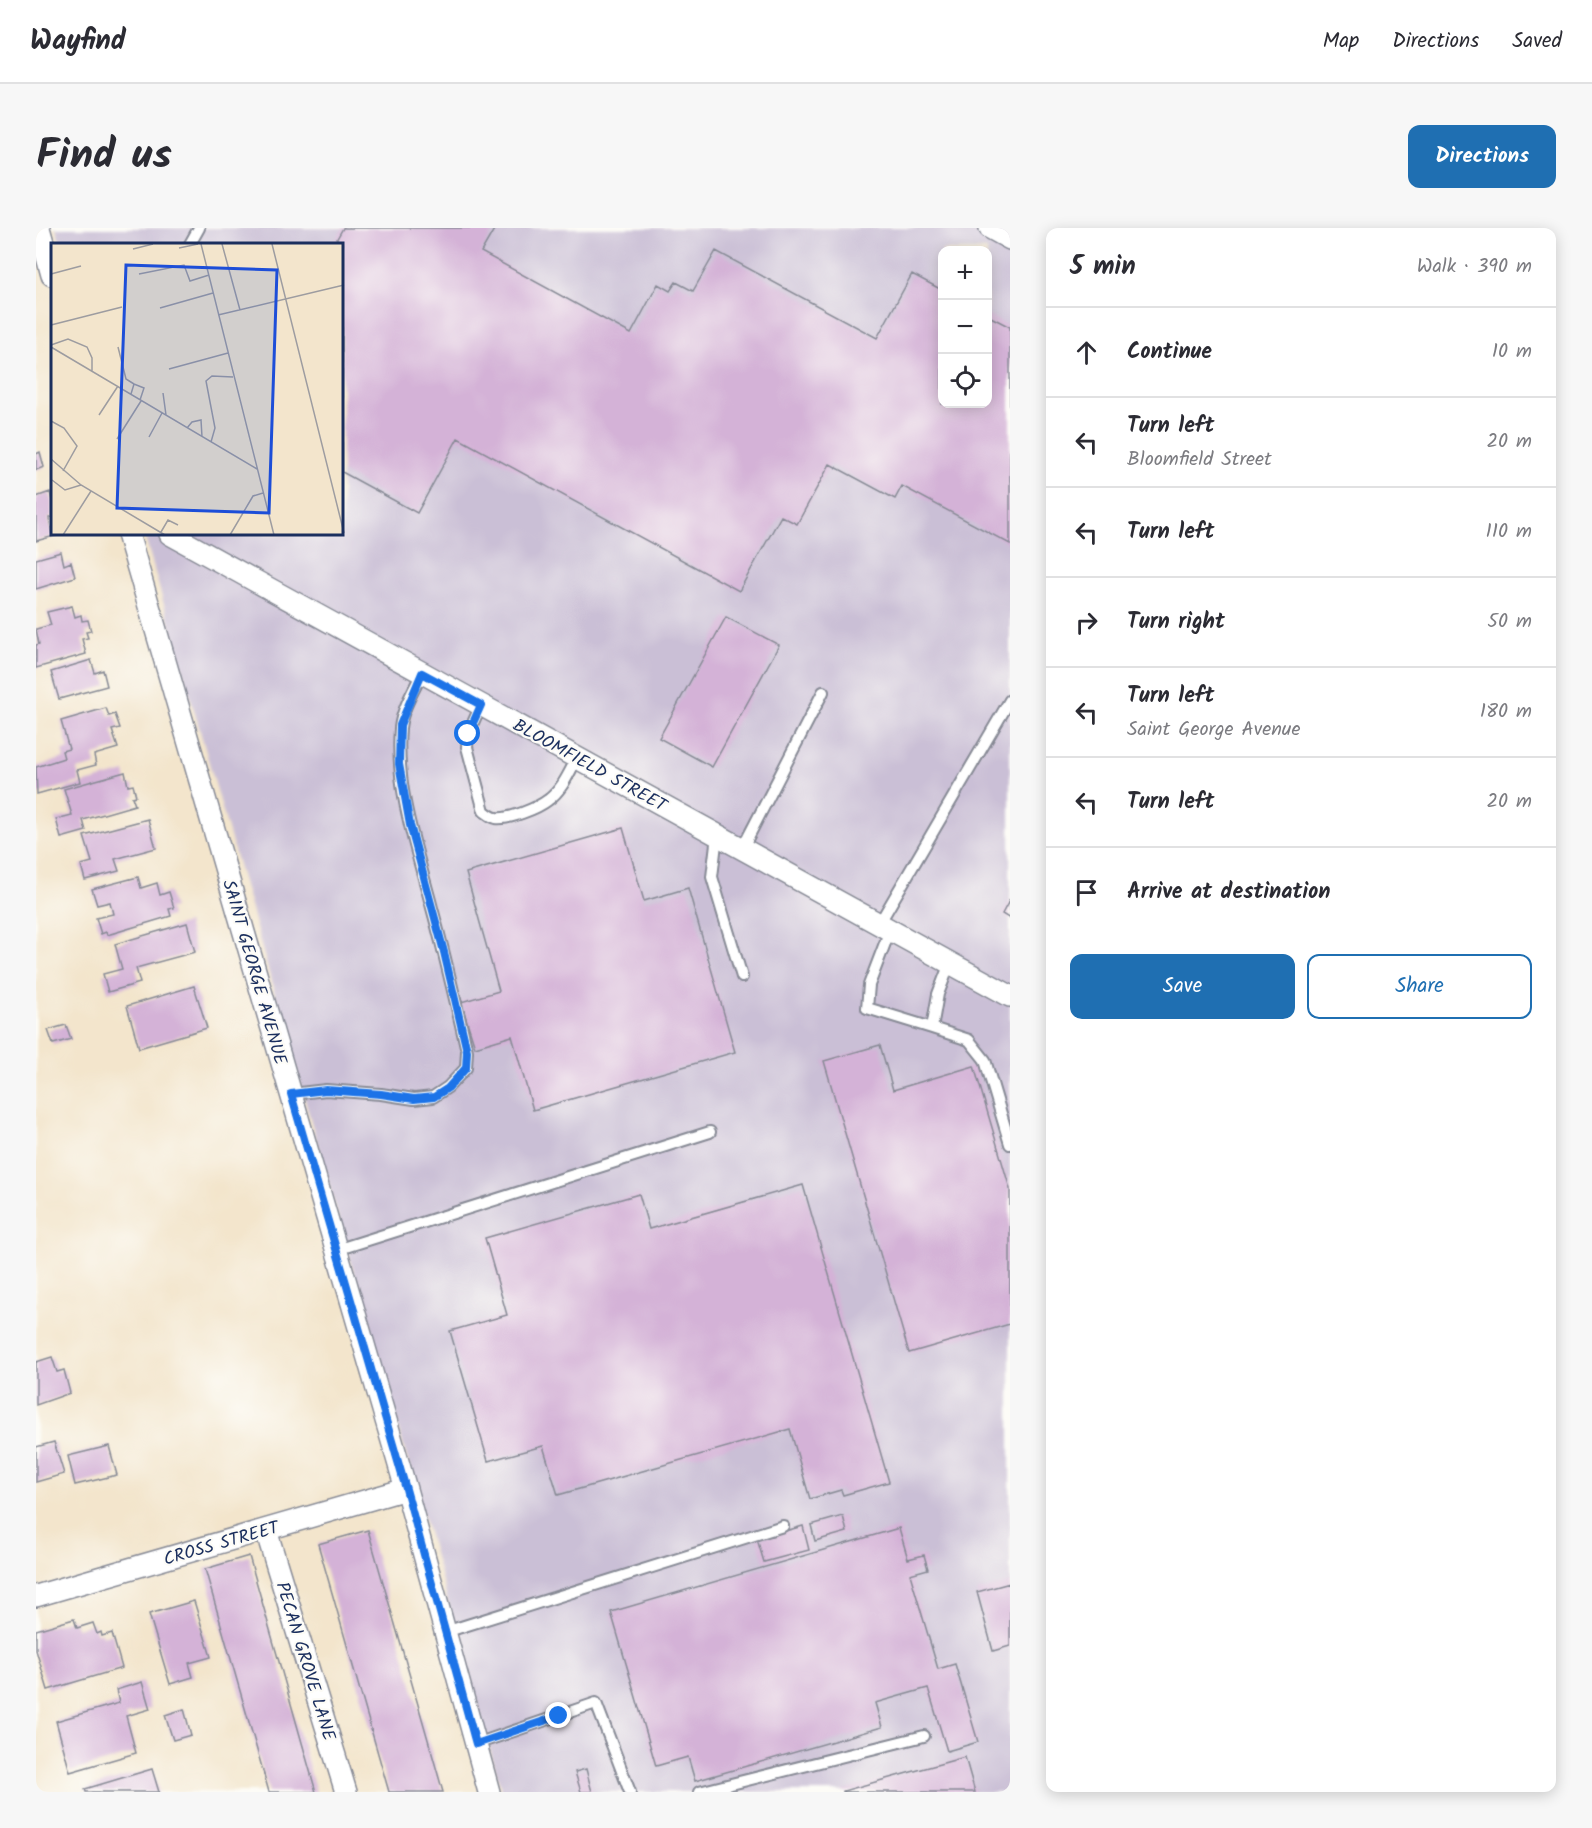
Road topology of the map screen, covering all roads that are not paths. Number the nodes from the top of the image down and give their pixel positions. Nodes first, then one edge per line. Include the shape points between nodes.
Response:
1 (39, 228) edge
2 (199, 228) edge
3 (990, 228) edge
4 (1010, 239) edge
5 (191, 243) edge
6 (51, 271) edge
7 (129, 536) edge
8 (174, 536) edge
9 (422, 673) junction
10 (823, 692) dead end
11 (1010, 700) edge
12 (481, 705) junction
13 (577, 758) junction
14 (717, 835) junction
15 (742, 849) junction
16 (884, 927) junction
17 (950, 963) junction
18 (742, 977) dead end
19 (1010, 996) edge
20 (932, 1028) junction
21 (291, 1094) junction
22 (710, 1132) dead end
23 (1010, 1144) edge
24 (336, 1250) junction
25 (406, 1489) junction
26 (783, 1526) dead end
27 (266, 1530) junction
28 (36, 1596) edge
29 (445, 1632) junction
30 (924, 1736) dead end
31 (476, 1744) junction
32 (346, 1792) edge
33 (489, 1792) edge
34 (630, 1792) edge
35 (699, 1792) edge

1 - 6 street
2 - 5 lane
3 - 4 street
7 - 21 street, SAINT GEORGE AVENUE
8 - 9 street, BLOOMFIELD STREET
9 - 12 street, BLOOMFIELD STREET
9 - 21 lane via 400,725 399,764 410,825 467,1051 466,1068 434,1097 414,1099 326,1090
10 - 15 lane
11 - 16 lane
12 - 13 street, BLOOMFIELD STREET
12 - 13 lane via 468,734 467,747 484,811 489,816 512,817 548,801 563,785
13 - 14 street, BLOOMFIELD STREET
14 - 15 street, BLOOMFIELD STREET
14 - 18 lane via 712,877
15 - 16 street, BLOOMFIELD STREET
16 - 17 street, BLOOMFIELD STREET
16 - 20 lane via 867,1008
17 - 19 street, BLOOMFIELD STREET
17 - 20 lane via 938,994
20 - 23 lane via 969,1040 985,1060
21 - 24 street, SAINT GEORGE AVENUE
22 - 24 lane
24 - 25 street, SAINT GEORGE AVENUE
25 - 27 street, CROSS STREET
25 - 29 street, SAINT GEORGE AVENUE
26 - 29 lane
27 - 28 street, CROSS STREET
27 - 32 street, PECAN GROVE LANE
29 - 31 street, SAINT GEORGE AVENUE
30 - 35 lane
31 - 33 street, SAINT GEORGE AVENUE
31 - 34 lane via 596,1703

